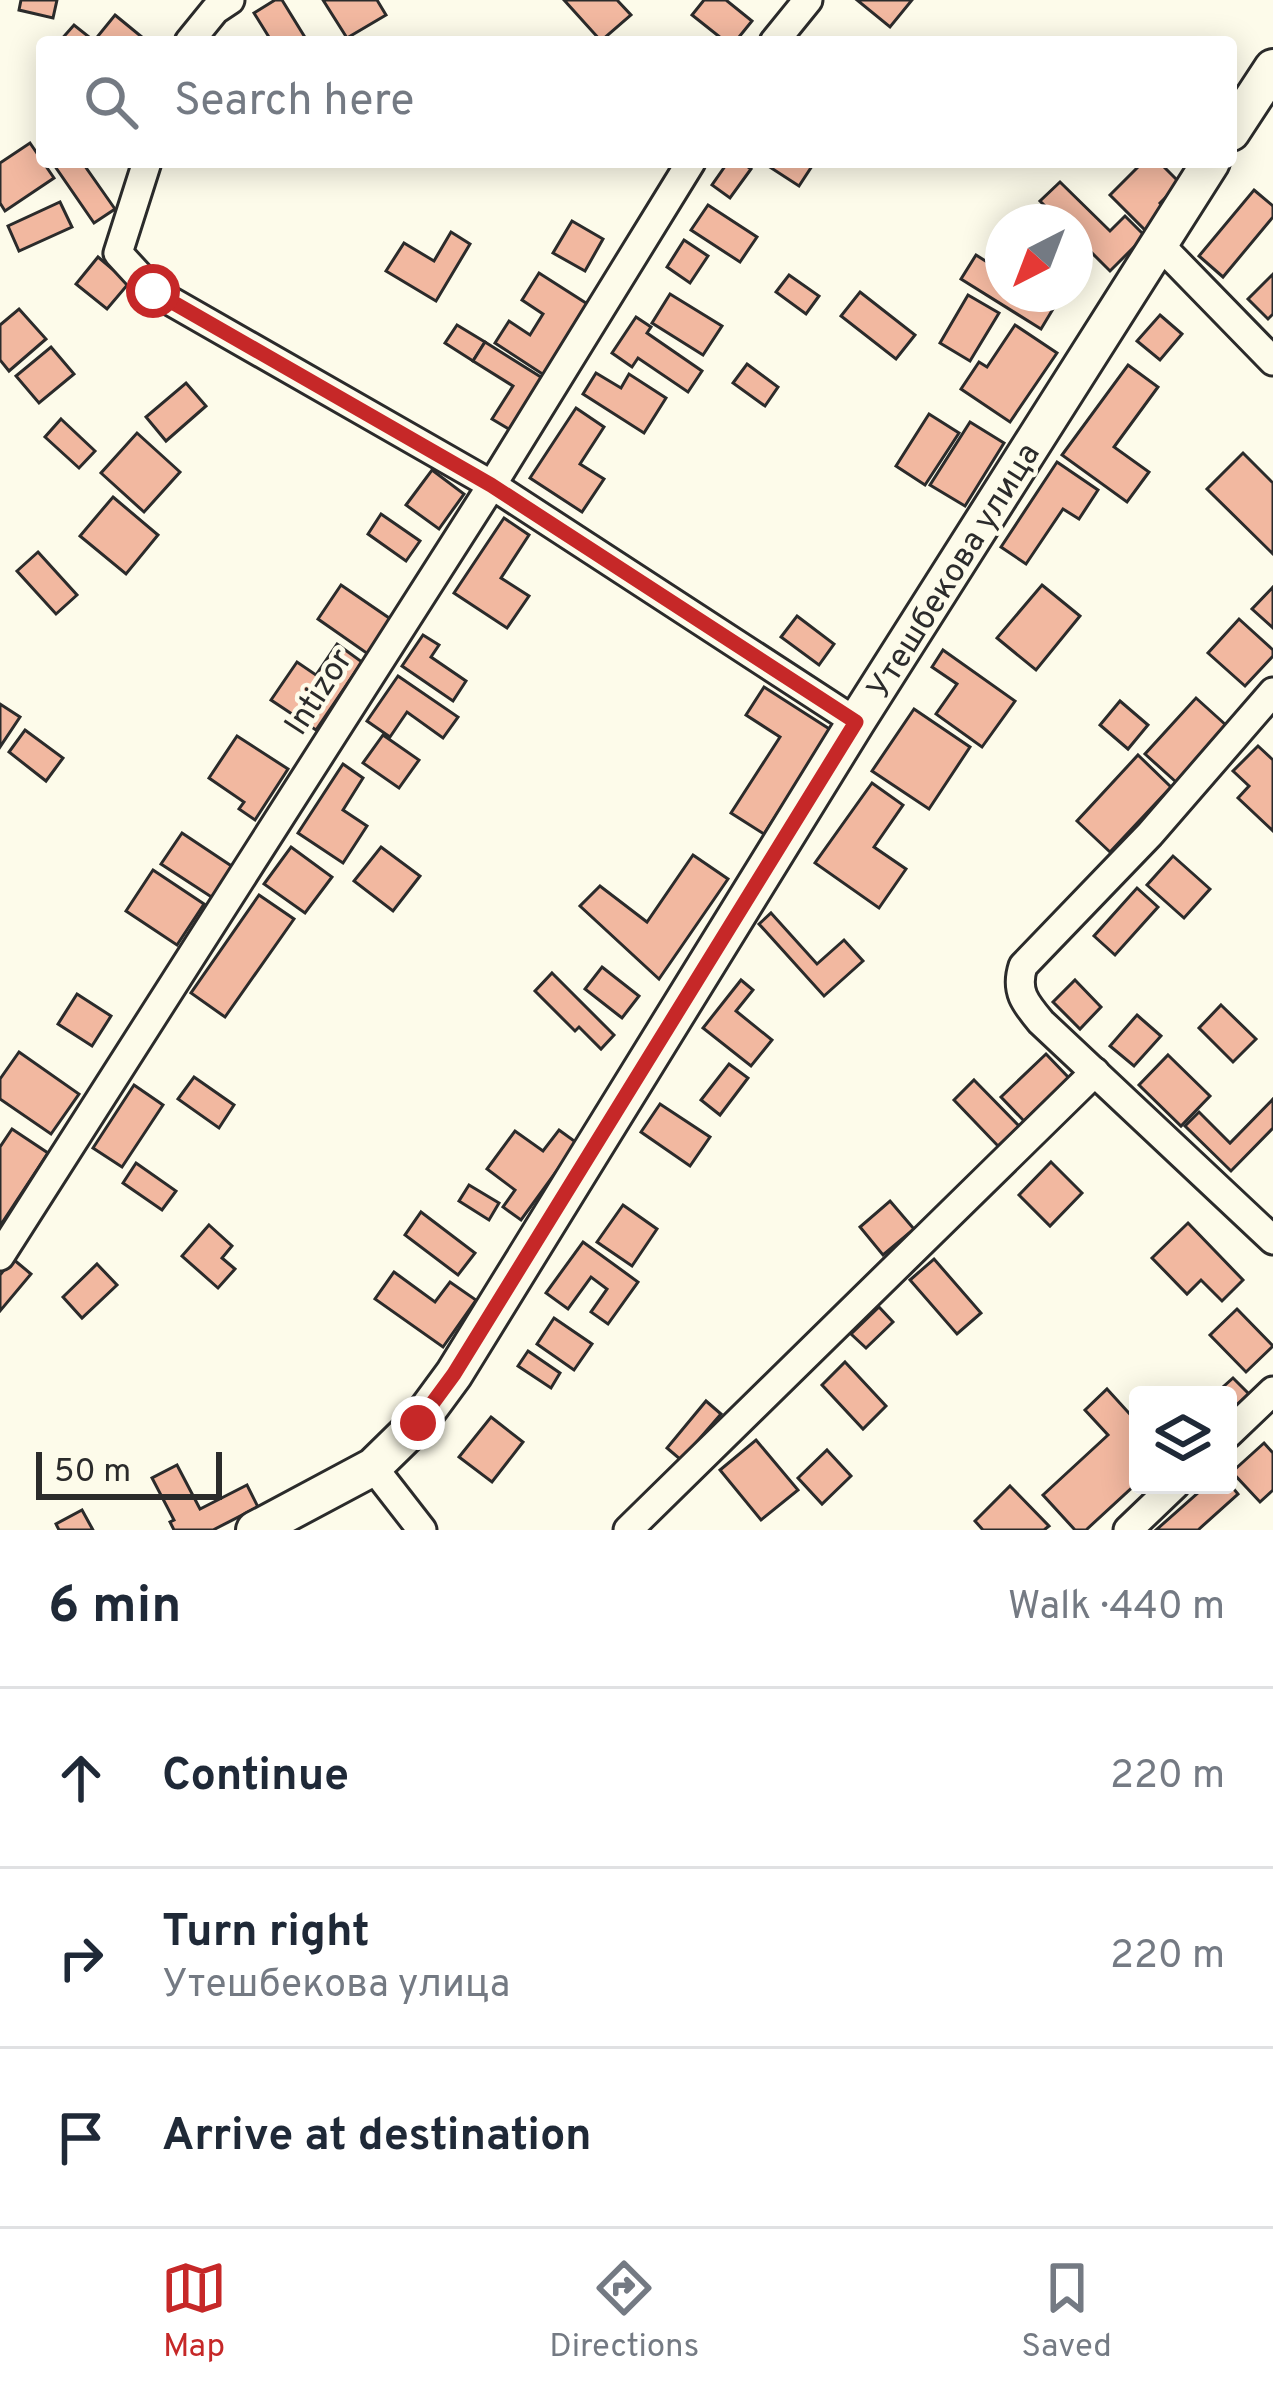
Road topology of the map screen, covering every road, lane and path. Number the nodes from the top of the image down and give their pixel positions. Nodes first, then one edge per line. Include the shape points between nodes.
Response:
1 (230, 0) edge
2 (808, 0) edge
3 (194, 36) edge
4 (779, 36) edge
5 (1273, 68) edge
6 (1237, 123) edge
7 (145, 168) edge
8 (688, 168) edge
9 (1207, 168) edge
10 (1158, 242) junction
11 (1273, 361) edge
12 (491, 485) junction
13 (1273, 692) edge
14 (856, 722) junction
15 (1094, 1072) junction
16 (1273, 1240) edge
17 (0, 1256) edge
18 (1273, 1391) edge
19 (1237, 1425) edge
20 (373, 1467) junction
21 (1166, 1494) edge
22 (255, 1530) edge
23 (422, 1530) edge
24 (628, 1530) edge
25 (1128, 1530) edge

1 - 3 street
2 - 4 street
5 - 6 main road
7 - 12 street via 118,253 153,291
8 - 12 street, Intizor
9 - 10 main road, Утешбекова улица
10 - 11 street
10 - 14 main road, Утешбекова улица
12 - 14 street
12 - 17 street, Intizor
13 - 15 street via 1023,966 1024,1002
14 - 20 main road, Утешбекова улица via 454,1374
15 - 16 street
15 - 24 street
18 - 19 street
20 - 22 main road, Утешбекова улица
20 - 23 street
21 - 25 street

